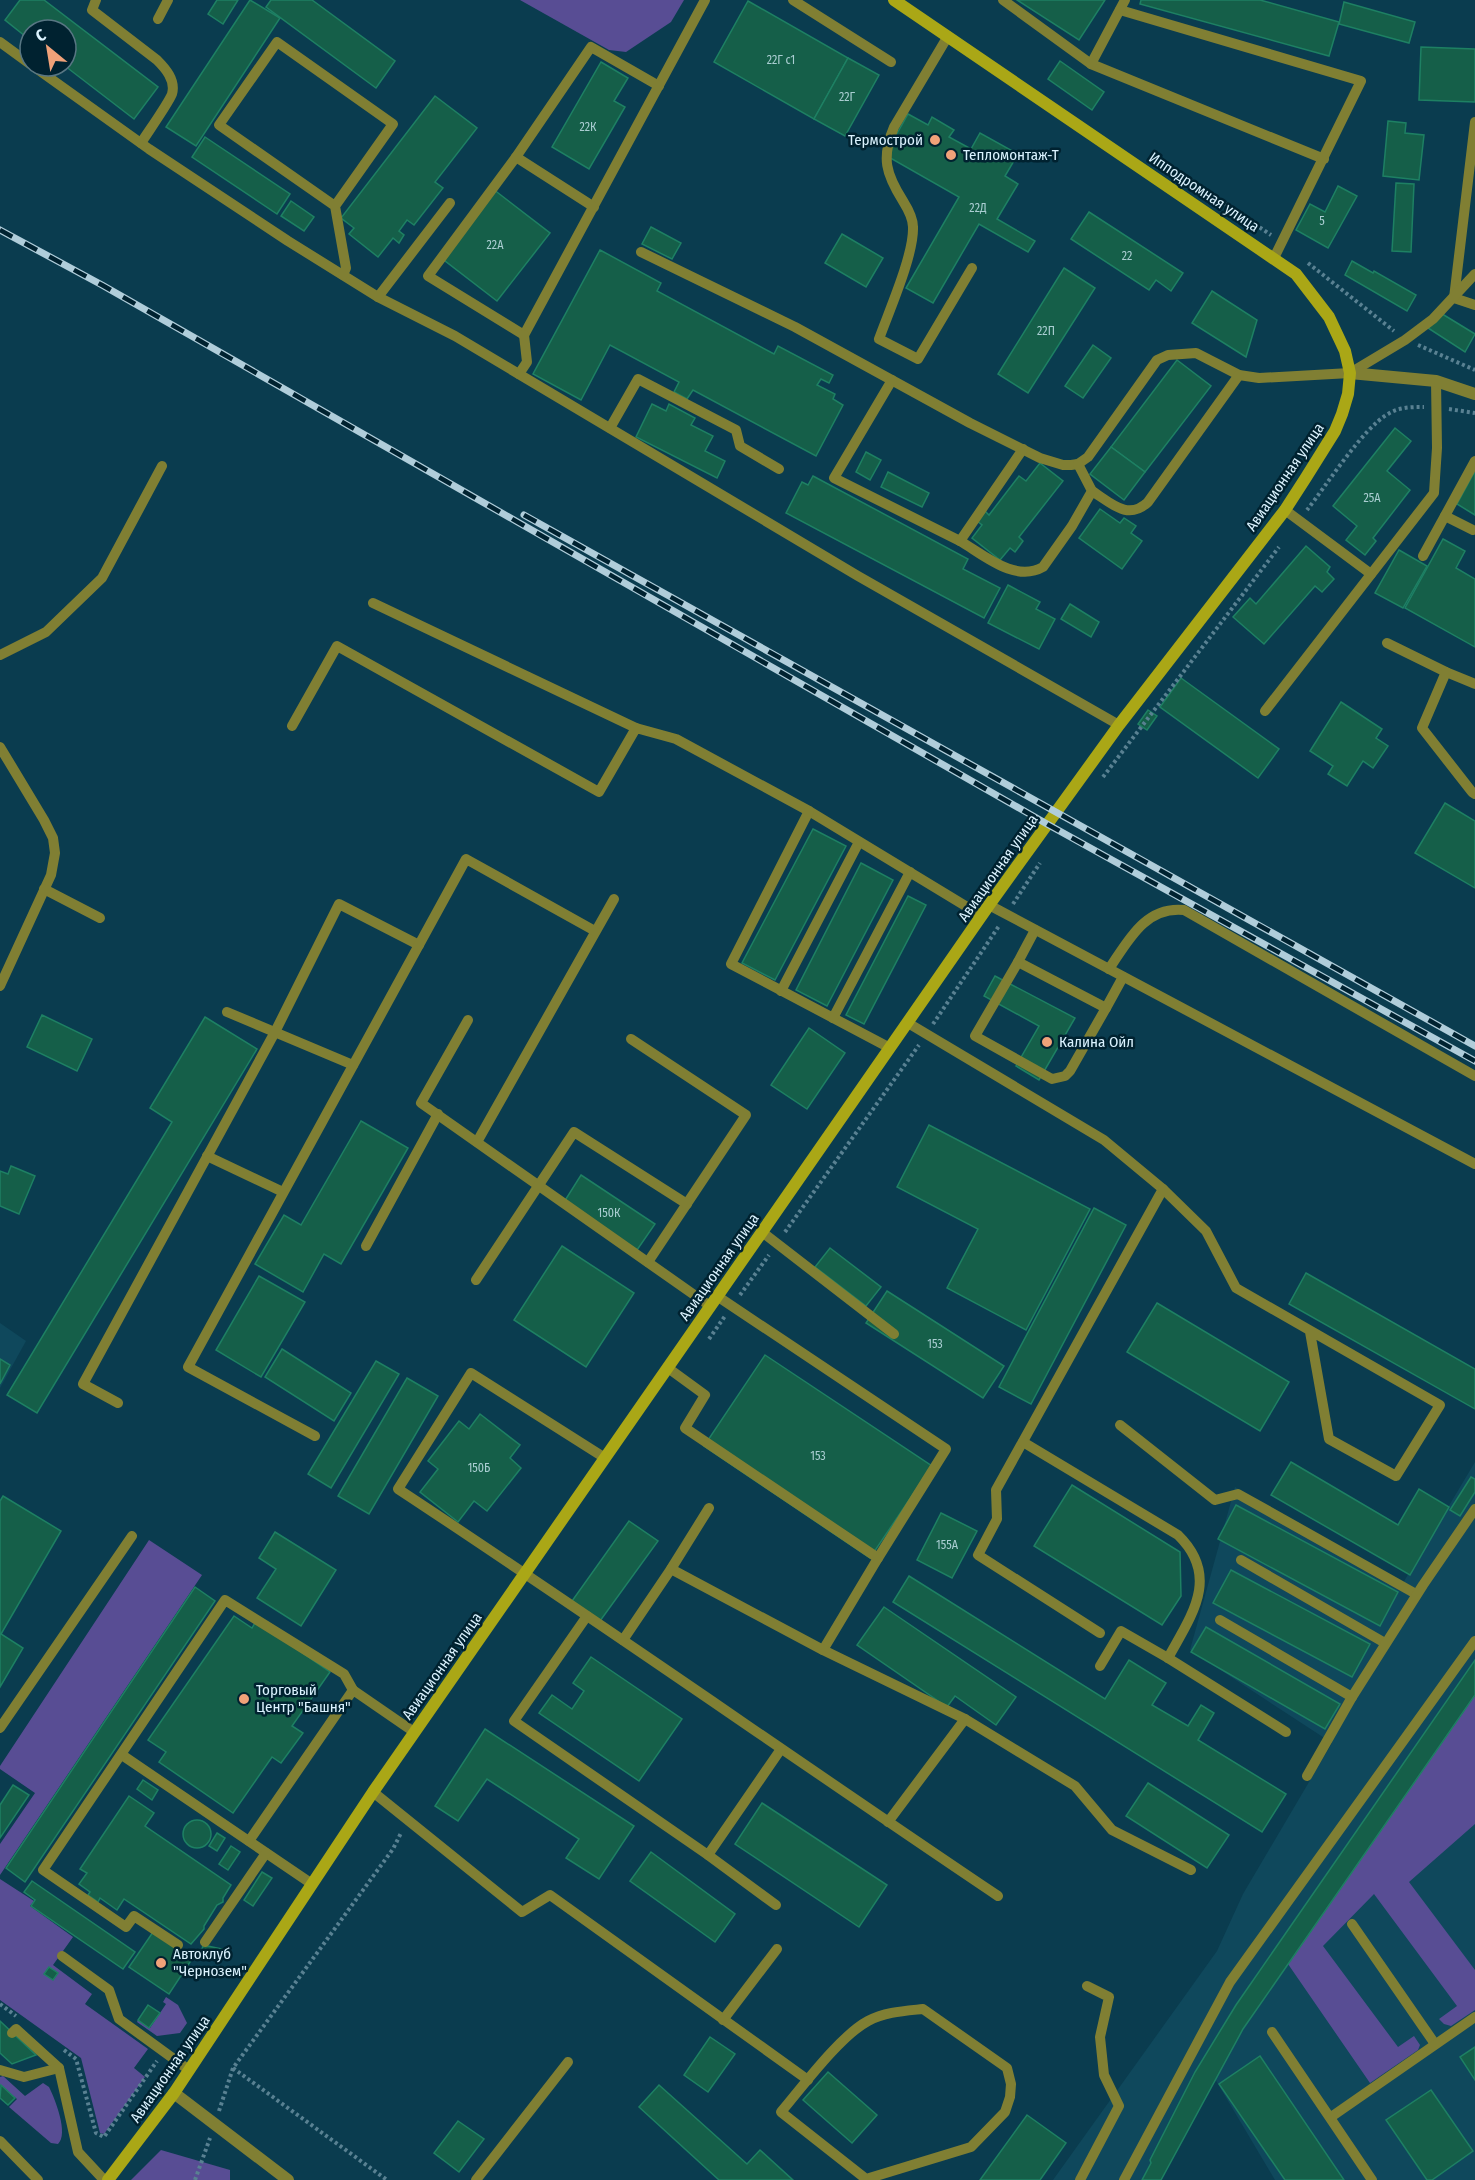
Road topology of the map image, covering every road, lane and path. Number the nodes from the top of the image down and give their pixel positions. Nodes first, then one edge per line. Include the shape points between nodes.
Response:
1 (96, 0) edge
2 (168, 0) edge
3 (705, 0) edge
4 (792, 0) edge
5 (894, 0) edge
6 (1003, 0) edge
7 (1122, 5) edge
8 (158, 19) dead end
9 (948, 36) junction
10 (0, 42) edge
11 (18, 55) edge
12 (891, 62) dead end
13 (1092, 64) junction
14 (50, 78) edge
15 (659, 86) junction
16 (1475, 122) edge
17 (141, 143) junction
18 (516, 158) junction
19 (1324, 159) junction
20 (450, 203) dead end
21 (335, 206) junction
22 (594, 207) junction
23 (641, 252) dead end
24 (1274, 258) junction
25 (972, 268) dead end
26 (1475, 274) edge
27 (343, 275) junction
28 (378, 297) junction
29 (1454, 298) junction
30 (1475, 304) edge
31 (524, 335) junction
32 (1350, 373) junction
33 (519, 374) junction
34 (1239, 375) junction
35 (892, 380) junction
36 (1436, 381) junction
37 (1475, 394) edge
38 (1437, 406) junction
39 (1475, 413) edge
40 (610, 428) junction
41 (1023, 449) junction
42 (1475, 461) edge
43 (1078, 464) junction
44 (162, 466) dead end
45 (779, 469) dead end
46 (1092, 491) junction
47 (1286, 510) junction
48 (1445, 516) junction
49 (1299, 520) junction
50 (1473, 530) dead end
51 (960, 541) junction
52 (1423, 556) dead end
53 (1371, 574) junction
54 (373, 603) dead end
55 (1387, 643) dead end
56 (0, 655) edge
57 (1446, 672) junction
58 (1475, 684) edge
59 (1265, 711) dead end
60 (1119, 725) junction
61 (292, 726) dead end
62 (636, 728) junction
63 (0, 747) edge
64 (1098, 783) dead end
65 (1475, 794) edge
66 (809, 811) junction
67 (859, 842) junction
68 (1043, 859) dead end
69 (910, 872) junction
70 (44, 890) junction
71 (614, 899) dead end
72 (986, 911) junction
73 (1006, 915) junction
74 (100, 918) dead end
75 (1035, 930) junction
76 (595, 931) junction
77 (419, 945) junction
78 (1018, 962) junction
79 (1109, 969) junction
80 (1123, 976) junction
81 (0, 986) edge
82 (781, 991) junction
83 (1106, 1008) junction
84 (227, 1012) dead end
85 (832, 1018) junction
86 (468, 1020) dead end
87 (908, 1023) junction
88 (275, 1032) junction
89 (926, 1034) junction
90 (631, 1039) dead end
91 (890, 1048) junction
92 (353, 1065) junction
93 (1475, 1076) edge
94 (438, 1114) junction
95 (477, 1142) junction
96 (207, 1156) junction
97 (1475, 1164) edge
98 (539, 1185) junction
99 (1163, 1189) junction
100 (284, 1192) junction
101 (687, 1204) junction
102 (762, 1232) junction
103 (777, 1243) junction
104 (366, 1246) dead end
105 (648, 1262) junction
106 (476, 1280) dead end
107 (714, 1301) junction
108 (732, 1306) junction
109 (1310, 1332) junction
110 (894, 1334) dead end
111 (707, 1342) dead end
112 (668, 1368) junction
113 (118, 1402) dead end
114 (1120, 1425) dead end
115 (315, 1436) dead end
116 (1023, 1442) junction
117 (605, 1458) junction
118 (709, 1508) dead end
119 (1475, 1509) edge
120 (132, 1536) dead end
121 (878, 1558) junction
122 (1240, 1560) dead end
123 (671, 1569) junction
124 (525, 1573) junction
125 (1416, 1594) junction
126 (587, 1616) junction
127 (1220, 1620) dead end
128 (1100, 1633) dead end
129 (623, 1640) junction
130 (1475, 1641) edge
131 (1385, 1643) junction
132 (824, 1650) junction
133 (1168, 1658) junction
134 (1100, 1666) dead end
135 (353, 1690) junction
136 (1352, 1697) junction
137 (4, 1712) edge
138 (965, 1719) junction
139 (0, 1728) edge
140 (414, 1732) junction
141 (1286, 1732) dead end
142 (781, 1749) junction
143 (122, 1755) junction
144 (1307, 1776) dead end
145 (372, 1792) junction
146 (408, 1821) junction
147 (888, 1822) junction
148 (249, 1841) junction
149 (266, 1852) junction
150 (708, 1855) junction
151 (1191, 1870) dead end
152 (312, 1884) junction
153 (998, 1896) dead end
154 (776, 1905) dead end
155 (1352, 1924) dead end
156 (205, 1942) dead end
157 (178, 1945) dead end
158 (777, 1949) dead end
159 (62, 1956) dead end
160 (1088, 1986) dead end
161 (0, 2004) edge
162 (1475, 2017) edge
163 (19, 2018) dead end
164 (723, 2020) junction
165 (1272, 2032) dead end
166 (12, 2033) dead end
167 (1435, 2044) junction
168 (57, 2045) dead end
169 (164, 2051) junction
170 (568, 2062) dead end
171 (59, 2068) junction
172 (233, 2068) junction
173 (0, 2070) edge
174 (189, 2070) junction
175 (808, 2080) junction
176 (174, 2093) junction
177 (1331, 2117) junction
178 (214, 2124) junction
179 (0, 2141) edge
180 (38, 2180) edge
181 (106, 2180) edge
182 (197, 2180) edge
183 (288, 2180) edge
184 (387, 2180) edge
185 (476, 2180) edge
186 (1080, 2180) edge
187 (1124, 2180) edge
188 (1372, 2180) edge

1 - 17 lane via 92,10 157,60 171,80 172,93
2 - 8 lane
3 - 15 lane
4 - 12 lane
5 - 9 main road, Ипподромная улица
6 - 13 lane
7 - 13 lane
7 - 19 lane via 1361,81
9 - 24 main road, Ипподромная улица
9 - 25 lane via 888,142 890,177 908,208 914,228 879,339 918,359
10 - 11 lane
13 - 19 lane
14 - 17 lane
15 - 18 lane via 591,47
15 - 22 lane
16 - 29 lane
17 - 27 lane
18 - 22 lane
18 - 31 lane via 428,276
19 - 24 lane
20 - 28 lane
21 - 21 lane via 393,124 277,42 219,125
21 - 27 lane via 346,268
22 - 31 lane
23 - 35 lane via 795,327
24 - 32 main road, Ипподромная улица via 1296,274 1329,317 1345,351
26 - 29 lane
27 - 28 lane
28 - 33 lane
29 - 30 lane
29 - 32 lane via 1405,340
31 - 33 lane via 527,362
32 - 34 lane via 1259,378
32 - 36 street
32 - 47 main road, Авиационная улица via 1348,394 1335,431
33 - 40 lane
34 - 43 lane via 1196,353 1157,360 1092,452
34 - 46 lane via 1141,509 1120,508
35 - 41 lane
35 - 51 lane via 834,478
36 - 37 street
36 - 38 lane
38 - 39 path
38 - 49 path via 1402,408 1370,428
38 - 53 lane via 1434,493
40 - 45 lane via 638,379 735,430 740,446
40 - 60 lane
41 - 43 lane via 1063,465
41 - 51 lane
42 - 48 lane
43 - 46 lane
44 - 56 lane via 102,578 46,632
46 - 51 lane via 1048,561 1036,571 1010,569
47 - 49 lane
47 - 60 main road, Авиационная улица
48 - 50 lane
48 - 52 lane
49 - 53 lane
49 - 64 path
53 - 59 lane
54 - 62 lane
55 - 57 lane
57 - 58 lane
57 - 65 lane via 1422,728
60 - 72 main road, Авиационная улица
61 - 62 lane via 337,646 599,792
62 - 66 lane via 676,739
63 - 70 lane via 53,837 55,854
66 - 67 lane
66 - 82 lane via 731,964
67 - 69 lane
67 - 82 lane
68 - 73 path
69 - 72 lane
69 - 85 lane
70 - 74 lane
70 - 81 lane
71 - 76 lane
72 - 73 lane
72 - 87 main road, Авиационная улица
73 - 75 lane
73 - 89 path
75 - 78 lane
75 - 79 lane
76 - 77 lane via 466,859
76 - 95 lane
77 - 88 lane via 339,904
77 - 92 lane
78 - 83 lane
78 - 83 lane via 975,1036 1052,1079 1070,1071
79 - 80 lane
79 - 93 lane via 1138,927 1163,910 1184,910
80 - 83 lane
80 - 97 lane
82 - 85 lane
84 - 88 lane
85 - 91 lane
86 - 94 lane via 421,1102
87 - 89 lane
87 - 91 main road, Авиационная улица
88 - 92 lane
88 - 96 lane
89 - 99 lane via 1104,1140
89 - 103 path
90 - 101 lane via 746,1115
91 - 102 main road, Авиационная улица
92 - 100 lane
94 - 95 lane
94 - 104 lane
95 - 98 lane
96 - 100 lane
96 - 113 lane via 83,1384
98 - 101 lane via 574,1132
98 - 105 lane
98 - 106 lane
99 - 109 lane via 1206,1231 1236,1288
99 - 116 lane
100 - 115 lane via 188,1367
101 - 105 lane
102 - 103 lane
102 - 107 main road, Авиационная улица
103 - 108 path
103 - 110 lane
105 - 107 lane
107 - 108 lane
107 - 112 main road, Авиационная улица
108 - 111 path
108 - 121 lane via 946,1449
109 - 109 lane via 1440,1405 1396,1476 1329,1439
112 - 117 main road, Авиационная улица
112 - 121 lane via 705,1395 685,1428
114 - 125 lane via 1215,1500 1238,1494
116 - 128 lane via 996,1490 997,1519 978,1555
116 - 133 lane via 1188,1544 1198,1565 1199,1598
117 - 124 main road, Авиационная улица
117 - 124 lane via 471,1373 398,1489
118 - 123 lane
119 - 125 lane
120 - 137 lane
121 - 132 lane
122 - 131 lane
123 - 129 lane
123 - 132 lane
124 - 126 lane
124 - 140 main road, Авиационная улица
125 - 131 lane
126 - 129 lane
126 - 150 lane via 514,1721
127 - 136 lane
129 - 142 lane
130 - 187 lane via 1230,1982
131 - 136 lane
132 - 138 lane
133 - 134 lane via 1121,1631
133 - 141 lane
135 - 140 lane
135 - 143 lane via 344,1674 225,1600
135 - 148 lane
136 - 144 lane
137 - 139 lane
138 - 147 lane
138 - 151 lane via 1075,1786 1112,1830
140 - 145 main road, Авиационная улица
142 - 147 lane
142 - 150 lane
143 - 148 lane
143 - 157 lane via 43,1870 126,1927 134,1916
145 - 146 lane
145 - 152 main road, Авиационная улица
146 - 164 lane via 522,1912 550,1895
146 - 172 path via 393,1849
147 - 153 lane
148 - 149 lane
149 - 152 lane
149 - 156 lane
150 - 154 lane
152 - 174 main road, Авиационная улица
155 - 167 lane
158 - 164 lane
159 - 169 lane via 109,1990 119,2019
160 - 186 lane via 1109,1997 1100,2037 1104,2075 1119,2106
161 - 163 path
162 - 167 lane
164 - 175 lane
165 - 177 lane
166 - 171 lane via 16,2029
167 - 177 lane
168 - 169 path via 76,2059 96,2133 104,2137
169 - 174 lane
170 - 185 lane
171 - 173 lane via 24,2077
171 - 181 lane via 78,2152
172 - 178 path
172 - 184 path
174 - 176 main road, Авиационная улица
175 - 175 lane via 853,2031 869,2021 886,2014 922,2009 1007,2068 1011,2084 1005,2112 971,2147 867,2180 781,2112
176 - 178 street
176 - 181 main road, Авиационная улица
177 - 188 lane
178 - 182 path
178 - 183 street
179 - 180 lane

